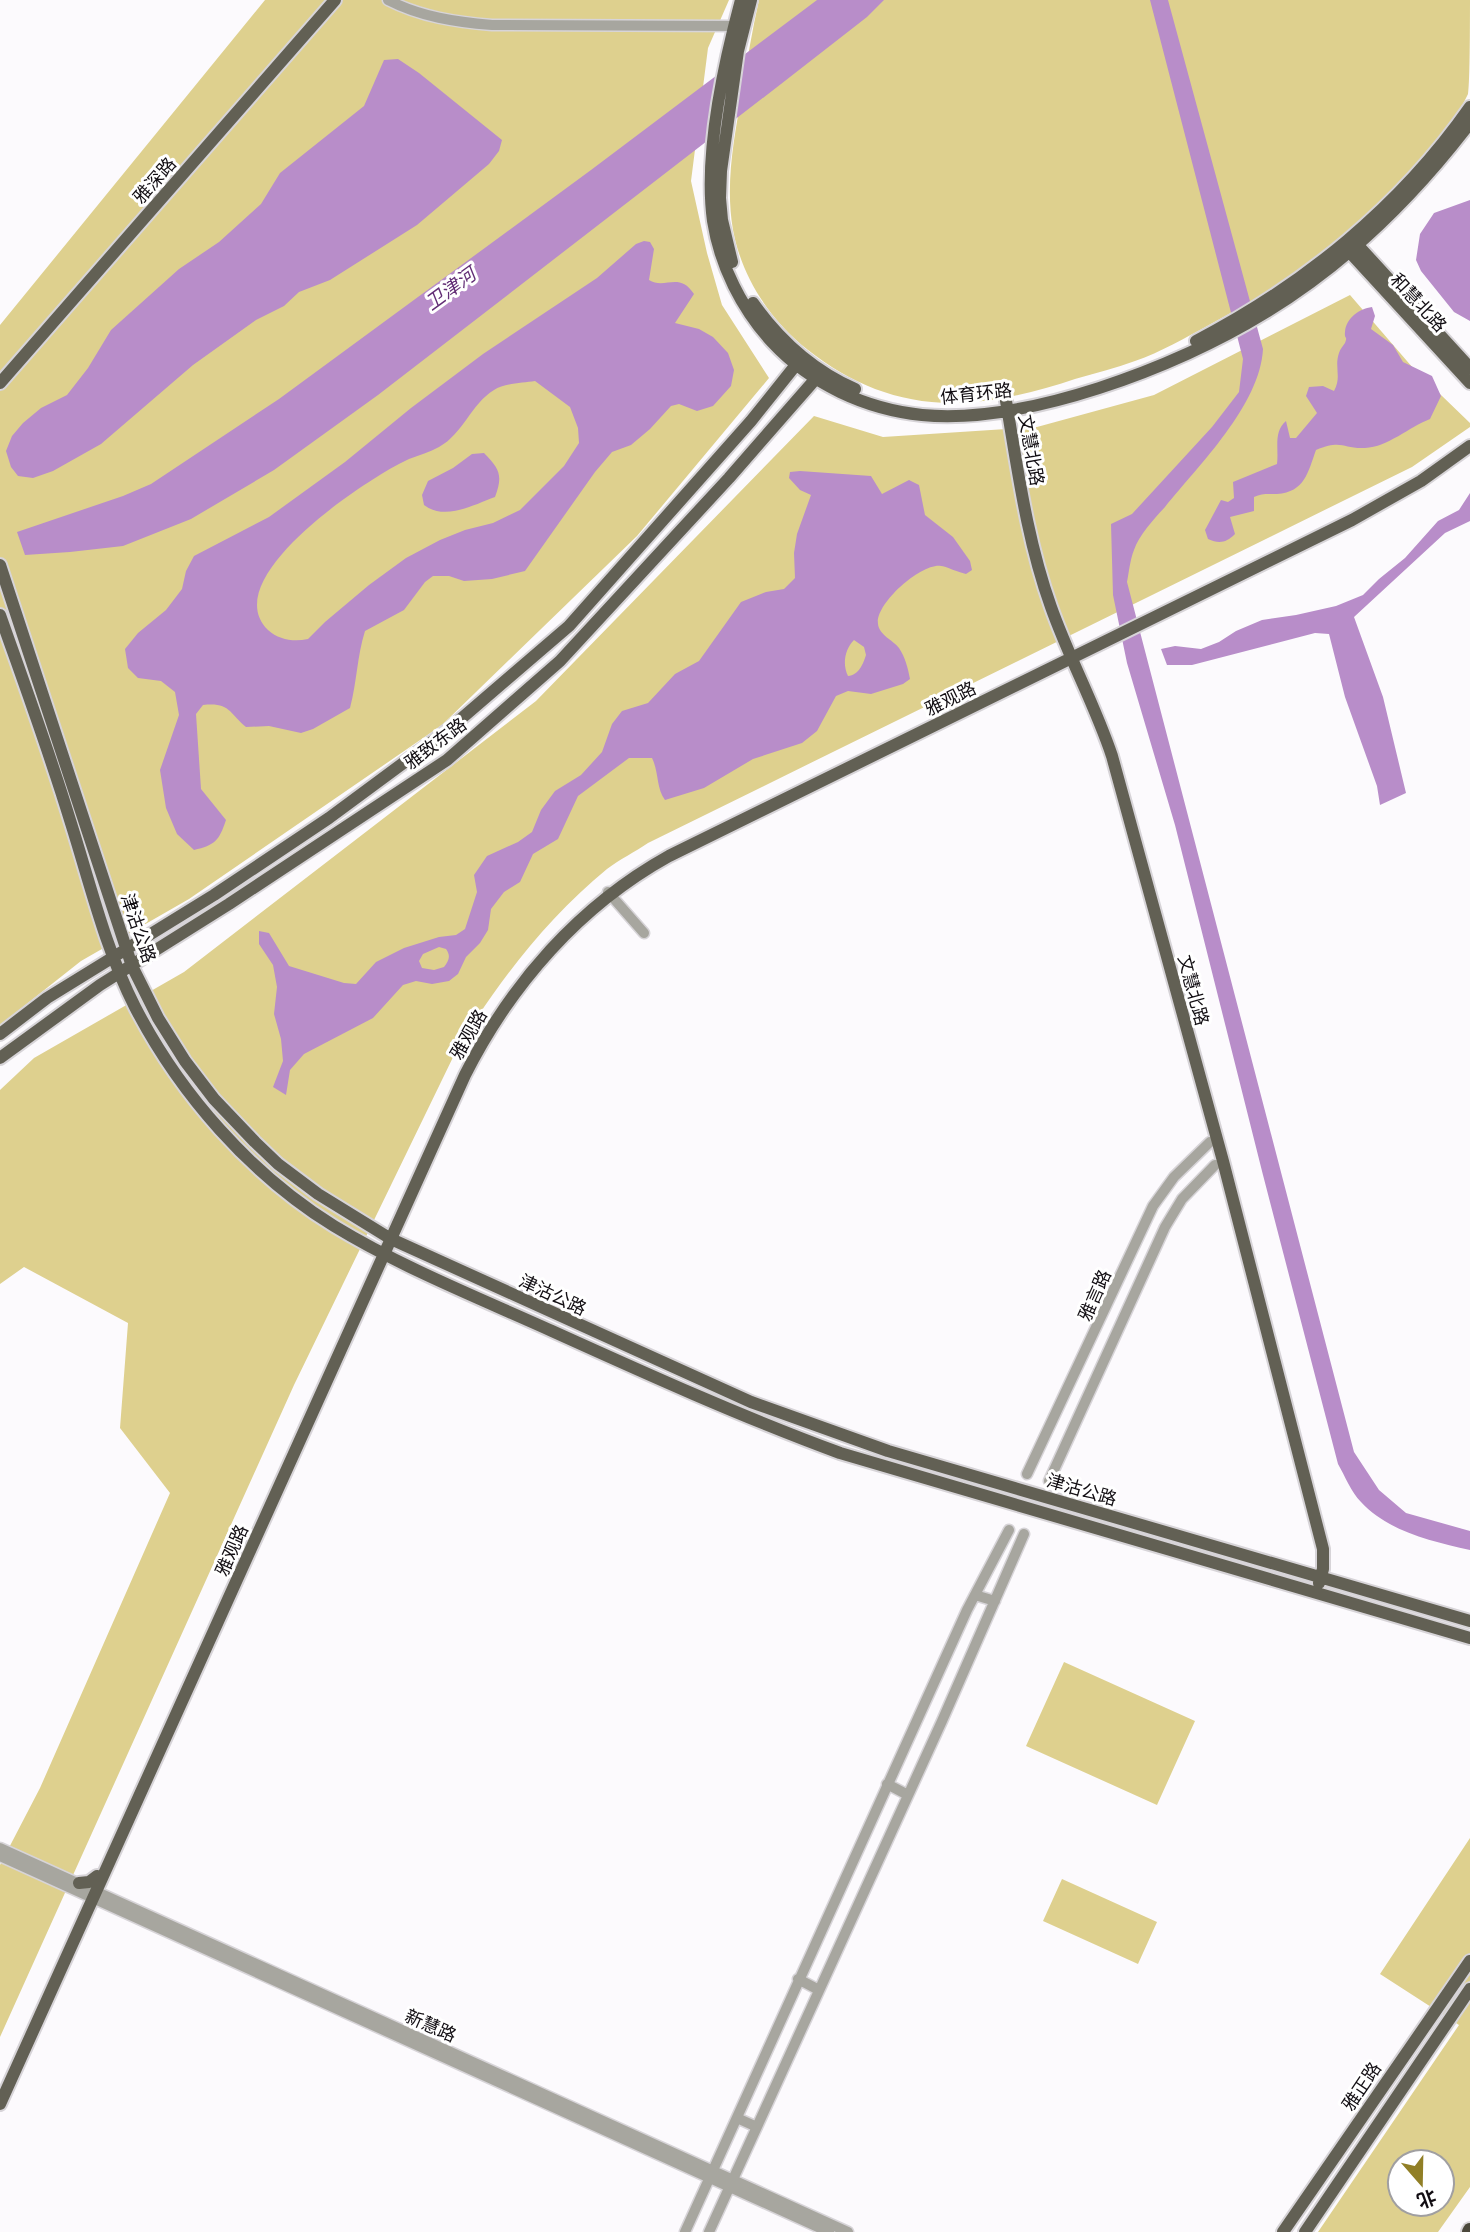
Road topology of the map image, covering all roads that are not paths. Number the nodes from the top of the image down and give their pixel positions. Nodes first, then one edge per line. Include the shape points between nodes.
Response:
1 (325, 0) edge
2 (335, 0) edge
3 (388, 0) edge
4 (741, 0) edge
5 (751, 0) edge
6 (739, 26) junction
7 (1470, 107) edge
8 (1470, 123) edge
9 (1350, 245) junction
10 (798, 362) junction
11 (1470, 368) edge
12 (0, 373) edge
13 (818, 376) junction
14 (0, 383) edge
15 (1470, 383) edge
16 (1003, 406) junction
17 (1470, 439) edge
18 (1470, 446) edge
19 (0, 565) edge
20 (0, 615) edge
21 (1151, 616) junction
22 (1068, 656) junction
23 (609, 893) junction
24 (644, 933) dead end
25 (125, 950) junction
26 (113, 957) junction
27 (132, 966) junction
28 (119, 973) junction
29 (0, 1034) edge
30 (0, 1058) edge
31 (1210, 1142) junction
32 (1215, 1165) junction
33 (388, 1238) junction
34 (382, 1252) junction
35 (1027, 1475) dead end
36 (1049, 1481) dead end
37 (1009, 1530) dead end
38 (1024, 1534) dead end
39 (1317, 1576) junction
40 (1311, 1592) junction
41 (975, 1595) junction
42 (995, 1601) junction
43 (1470, 1620) edge
44 (1470, 1638) edge
45 (887, 1784) junction
46 (908, 1795) junction
47 (0, 1847) edge
48 (0, 1856) edge
49 (90, 1888) junction
50 (1470, 1961) edge
51 (799, 1979) junction
52 (1470, 1989) edge
53 (819, 1990) junction
54 (0, 2087) edge
55 (0, 2104) edge
56 (737, 2118) junction
57 (757, 2127) junction
58 (712, 2175) junction
59 (731, 2183) junction
60 (685, 2232) edge
61 (709, 2232) edge
62 (829, 2232) edge
63 (848, 2232) edge
64 (1283, 2232) edge
65 (1305, 2232) edge

1 - 12 main road, 雅深路
2 - 14 main road, 雅深路
3 - 6 street via 430,17 461,23
4 - 6 main road, 体育环路
5 - 6 main road, 体育环路
6 - 10 main road, 体育环路 via 725,133 722,220 746,293
6 - 10 main road, 体育环路 via 727,61 714,140 712,206 722,257 738,293 756,322
7 - 9 main road, 体育环路
8 - 9 main road, 体育环路 via 1418,187
9 - 11 main road, 和慧北路
9 - 15 main road, 和慧北路
9 - 16 main road, 体育环路 via 1229,328 1126,370
10 - 13 main road, 体育环路
10 - 25 main road, 雅致东路 via 569,625 448,730 329,818
13 - 16 main road, 体育环路 via 864,402 903,412 945,416
13 - 27 main road, 雅致东路 via 560,661 447,760
16 - 22 main road, 文慧北路 via 1028,559 1041,601
17 - 21 main road, 雅观路 via 1372,503
18 - 21 main road, 雅观路 via 1377,507
19 - 25 main road, 津沽公路
20 - 26 main road, 津沽公路
21 - 22 main road, 雅观路
22 - 23 main road, 雅观路 via 655,864
22 - 31 main road, 文慧北路 via 1103,751
22 - 39 main road, 文慧北路 via 1096,709 1145,871 1323,1549
23 - 24 street
23 - 33 main road, 雅观路 via 553,946 489,1030
25 - 26 main road, 雅致东路
25 - 27 main road, 津沽公路
26 - 28 main road, 津沽公路
26 - 29 main road, 雅致东路
27 - 28 main road, 雅致东路
27 - 33 main road, 津沽公路 via 158,1018 214,1099 278,1164
28 - 30 main road, 雅致东路
28 - 34 main road, 津沽公路 via 178,1079 244,1155 308,1208
31 - 32 main road, 文慧北路
31 - 35 street, 雅言路 via 1174,1177 1153,1206
32 - 36 street, 雅言路 via 1182,1199 1165,1227
32 - 39 main road, 文慧北路 via 1315,1544
33 - 34 main road, 雅观路
33 - 39 main road, 津沽公路 via 799,1421
34 - 40 main road, 津沽公路 via 618,1361 830,1449
34 - 49 main road, 雅观路
37 - 41 street
38 - 42 street
39 - 40 main road, 文慧北路
39 - 43 main road, 津沽公路
40 - 44 main road, 津沽公路
41 - 42 street
41 - 45 street
42 - 46 street
45 - 46 street
45 - 51 street
46 - 53 street
47 - 49 street, 新慧路
48 - 49 street, 新慧路
49 - 54 main road, 雅观路
49 - 55 main road, 雅观路
49 - 58 street, 新慧路
50 - 64 main road, 雅正路
51 - 53 street
51 - 56 street
52 - 65 main road, 雅正路
53 - 57 street
56 - 57 street
56 - 58 street
57 - 59 street
58 - 59 street, 新慧路
58 - 60 street
59 - 61 street
59 - 62 street, 新慧路
59 - 63 street, 新慧路

